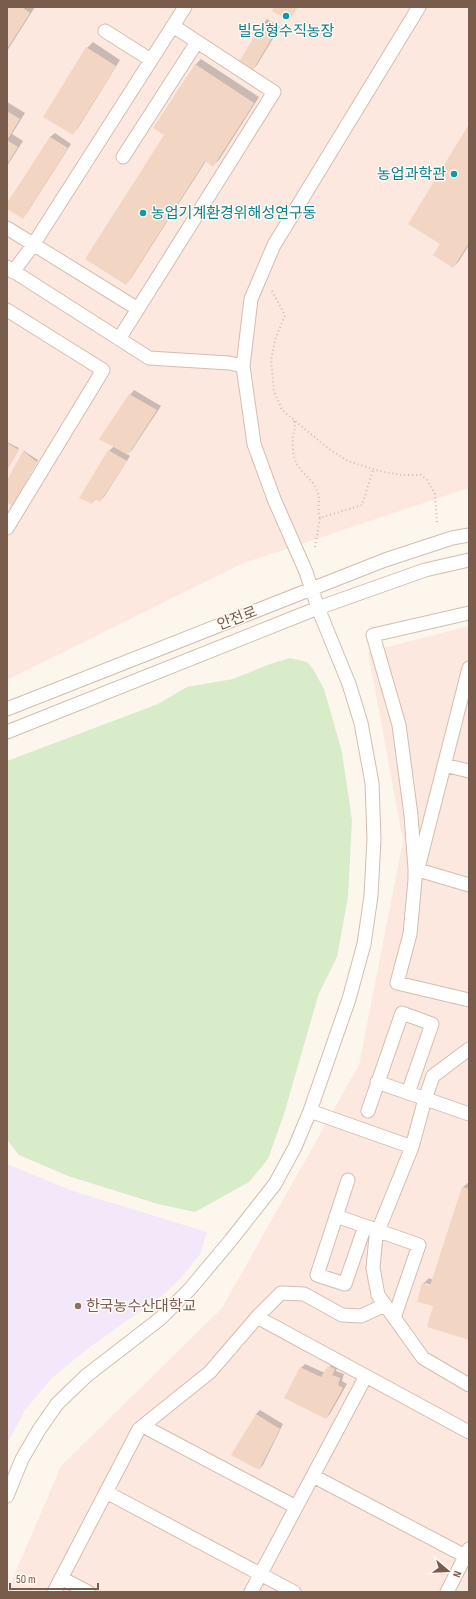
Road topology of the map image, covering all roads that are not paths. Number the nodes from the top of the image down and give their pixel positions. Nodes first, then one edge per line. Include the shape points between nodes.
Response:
1 (185, 7) edge
2 (419, 7) edge
3 (173, 26) junction
4 (105, 31) dead end
5 (197, 42) junction
6 (151, 60) junction
7 (123, 157) dead end
8 (7, 228) edge
9 (33, 245) junction
10 (10, 270) edge
11 (138, 309) junction
12 (7, 310) edge
13 (119, 339) junction
14 (243, 366) junction
15 (7, 528) edge
16 (469, 535) edge
17 (469, 560) edge
18 (311, 589) junction
19 (318, 608) junction
20 (469, 613) edge
21 (469, 668) edge
22 (7, 709) edge
23 (7, 732) edge
24 (444, 765) junction
25 (469, 771) edge
26 (416, 873) junction
27 (469, 885) edge
28 (469, 1000) edge
29 (469, 1049) edge
30 (377, 1082) junction
31 (408, 1093) junction
32 (425, 1099) junction
33 (310, 1111) junction
34 (368, 1111) dead end
35 (469, 1114) edge
36 (412, 1147) junction
37 (348, 1180) dead end
38 (336, 1216) junction
39 (365, 1226) junction
40 (378, 1231) junction
41 (385, 1305) junction
42 (257, 1317) junction
43 (394, 1318) junction
44 (366, 1376) junction
45 (469, 1385) edge
46 (143, 1426) junction
47 (469, 1432) edge
48 (313, 1476) junction
49 (106, 1492) junction
50 (7, 1496) edge
51 (296, 1507) junction
52 (468, 1554) edge
53 (260, 1574) junction
54 (61, 1578) junction
55 (54, 1592) edge
56 (88, 1592) edge
57 (251, 1592) edge
58 (294, 1592) edge
59 (447, 1592) edge

1 - 3 street
2 - 14 street via 274,245 251,299
3 - 5 street
3 - 6 street
4 - 6 street
5 - 7 street
5 - 11 street via 274,92
6 - 9 street
8 - 9 street
9 - 10 street
9 - 11 street
10 - 13 street
11 - 13 street
12 - 15 street via 103,370
13 - 14 street via 149,358
14 - 18 street via 254,444
16 - 18 street, 안전로 via 423,547
17 - 19 street, 안전로 via 425,570
18 - 19 street
18 - 22 street, 안전로
19 - 23 street, 안전로
19 - 33 street via 346,677 361,723 372,783 374,839 364,944 349,999
20 - 26 street via 373,635 399,725
21 - 24 street
24 - 25 street
24 - 26 street
26 - 27 street
26 - 28 street via 410,934 397,983
29 - 32 street via 433,1076
30 - 31 street
30 - 31 street via 402,1013 432,1024
30 - 34 street
31 - 32 street
32 - 35 street
32 - 36 street
33 - 36 street
33 - 50 street via 295,1147 275,1184 232,1240 161,1318 86,1376 57,1404 22,1459
36 - 40 street
37 - 38 street
38 - 39 street
38 - 39 street via 317,1275 345,1284
39 - 40 street
40 - 41 street via 373,1268 378,1295
40 - 43 street via 419,1245
41 - 42 street via 361,1316 342,1315 304,1294 281,1293
41 - 43 street
42 - 44 street
42 - 46 street via 210,1372
43 - 45 street via 423,1358
44 - 47 street
44 - 48 street
46 - 49 street via 139,1429
46 - 51 street
48 - 51 street
48 - 52 street
49 - 53 street
49 - 54 street
51 - 53 street
52 - 59 street
53 - 57 street
53 - 58 street
54 - 55 street
54 - 56 street

